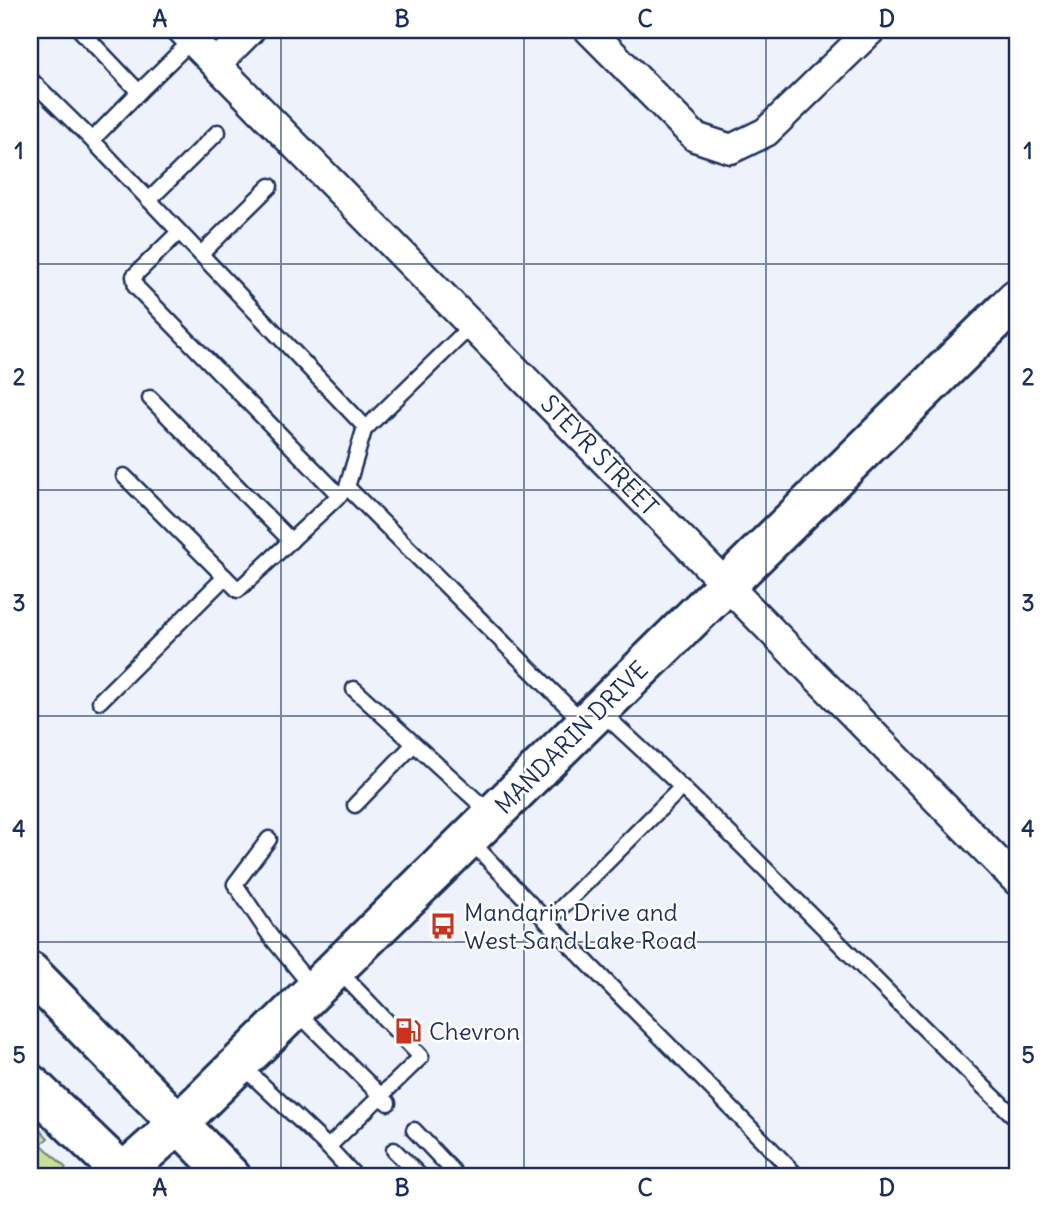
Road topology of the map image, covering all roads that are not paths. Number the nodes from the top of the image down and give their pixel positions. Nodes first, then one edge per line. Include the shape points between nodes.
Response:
1 (80, 30) edge
2 (250, 30) edge
3 (589, 30) edge
4 (871, 30) edge
5 (187, 35) edge
6 (216, 64) junction
7 (30, 79) edge
8 (139, 92) junction
9 (218, 132) dead end
10 (92, 139) junction
11 (270, 186) dead end
12 (149, 200) junction
13 (179, 232) junction
14 (201, 254) junction
15 (1017, 299) edge
16 (472, 325) junction
17 (150, 398) dead end
18 (365, 428) junction
19 (124, 476) dead end
20 (343, 491) junction
21 (291, 541) junction
22 (225, 577) junction
23 (726, 584) junction
24 (354, 689) dead end
25 (100, 701) dead end
26 (592, 717) junction
27 (413, 745) junction
28 (682, 787) junction
29 (355, 805) dead end
30 (480, 826) junction
31 (269, 839) dead end
32 (1017, 881) edge
33 (547, 922) junction
34 (30, 972) edge
35 (315, 989) junction
36 (239, 1063) junction
37 (30, 1084) edge
38 (384, 1100) junction
39 (1017, 1119) edge
40 (178, 1124) junction
41 (414, 1130) dead end
42 (328, 1147) junction
43 (394, 1150) dead end
44 (122, 1176) edge
45 (231, 1177) edge
46 (356, 1177) edge
47 (421, 1177) edge
48 (447, 1177) edge
49 (798, 1177) edge

1 - 8 lane
2 - 6 street
3 - 4 street via 695,138 731,149 766,132
5 - 6 street, STEYR STREET
5 - 8 lane
6 - 16 street, STEYR STREET
7 - 10 lane
8 - 10 lane
9 - 12 lane
10 - 12 lane
11 - 14 lane
12 - 13 lane
13 - 14 lane
13 - 20 lane via 134,275 136,287
14 - 18 lane
15 - 23 street, MANDARIN DRIVE
16 - 18 lane
16 - 23 street, STEYR STREET
17 - 21 lane
18 - 20 lane
19 - 22 lane
20 - 21 lane
20 - 26 lane
21 - 22 lane via 238,590
22 - 25 lane
23 - 26 street, MANDARIN DRIVE
23 - 32 street, STEYR STREET
24 - 27 lane
26 - 28 lane
26 - 30 street, MANDARIN DRIVE
27 - 29 lane
27 - 30 lane
28 - 33 lane
28 - 39 lane
30 - 33 lane
30 - 35 street, MANDARIN DRIVE
31 - 35 lane via 235,884
33 - 49 lane
34 - 40 street
35 - 36 street, MANDARIN DRIVE
35 - 38 lane
35 - 38 lane via 421,1057
36 - 40 street, MANDARIN DRIVE
36 - 42 lane
37 - 44 street
38 - 42 lane
40 - 44 street, MANDARIN DRIVE
40 - 45 street
41 - 48 lane via 453,1171
42 - 46 lane
43 - 47 lane

